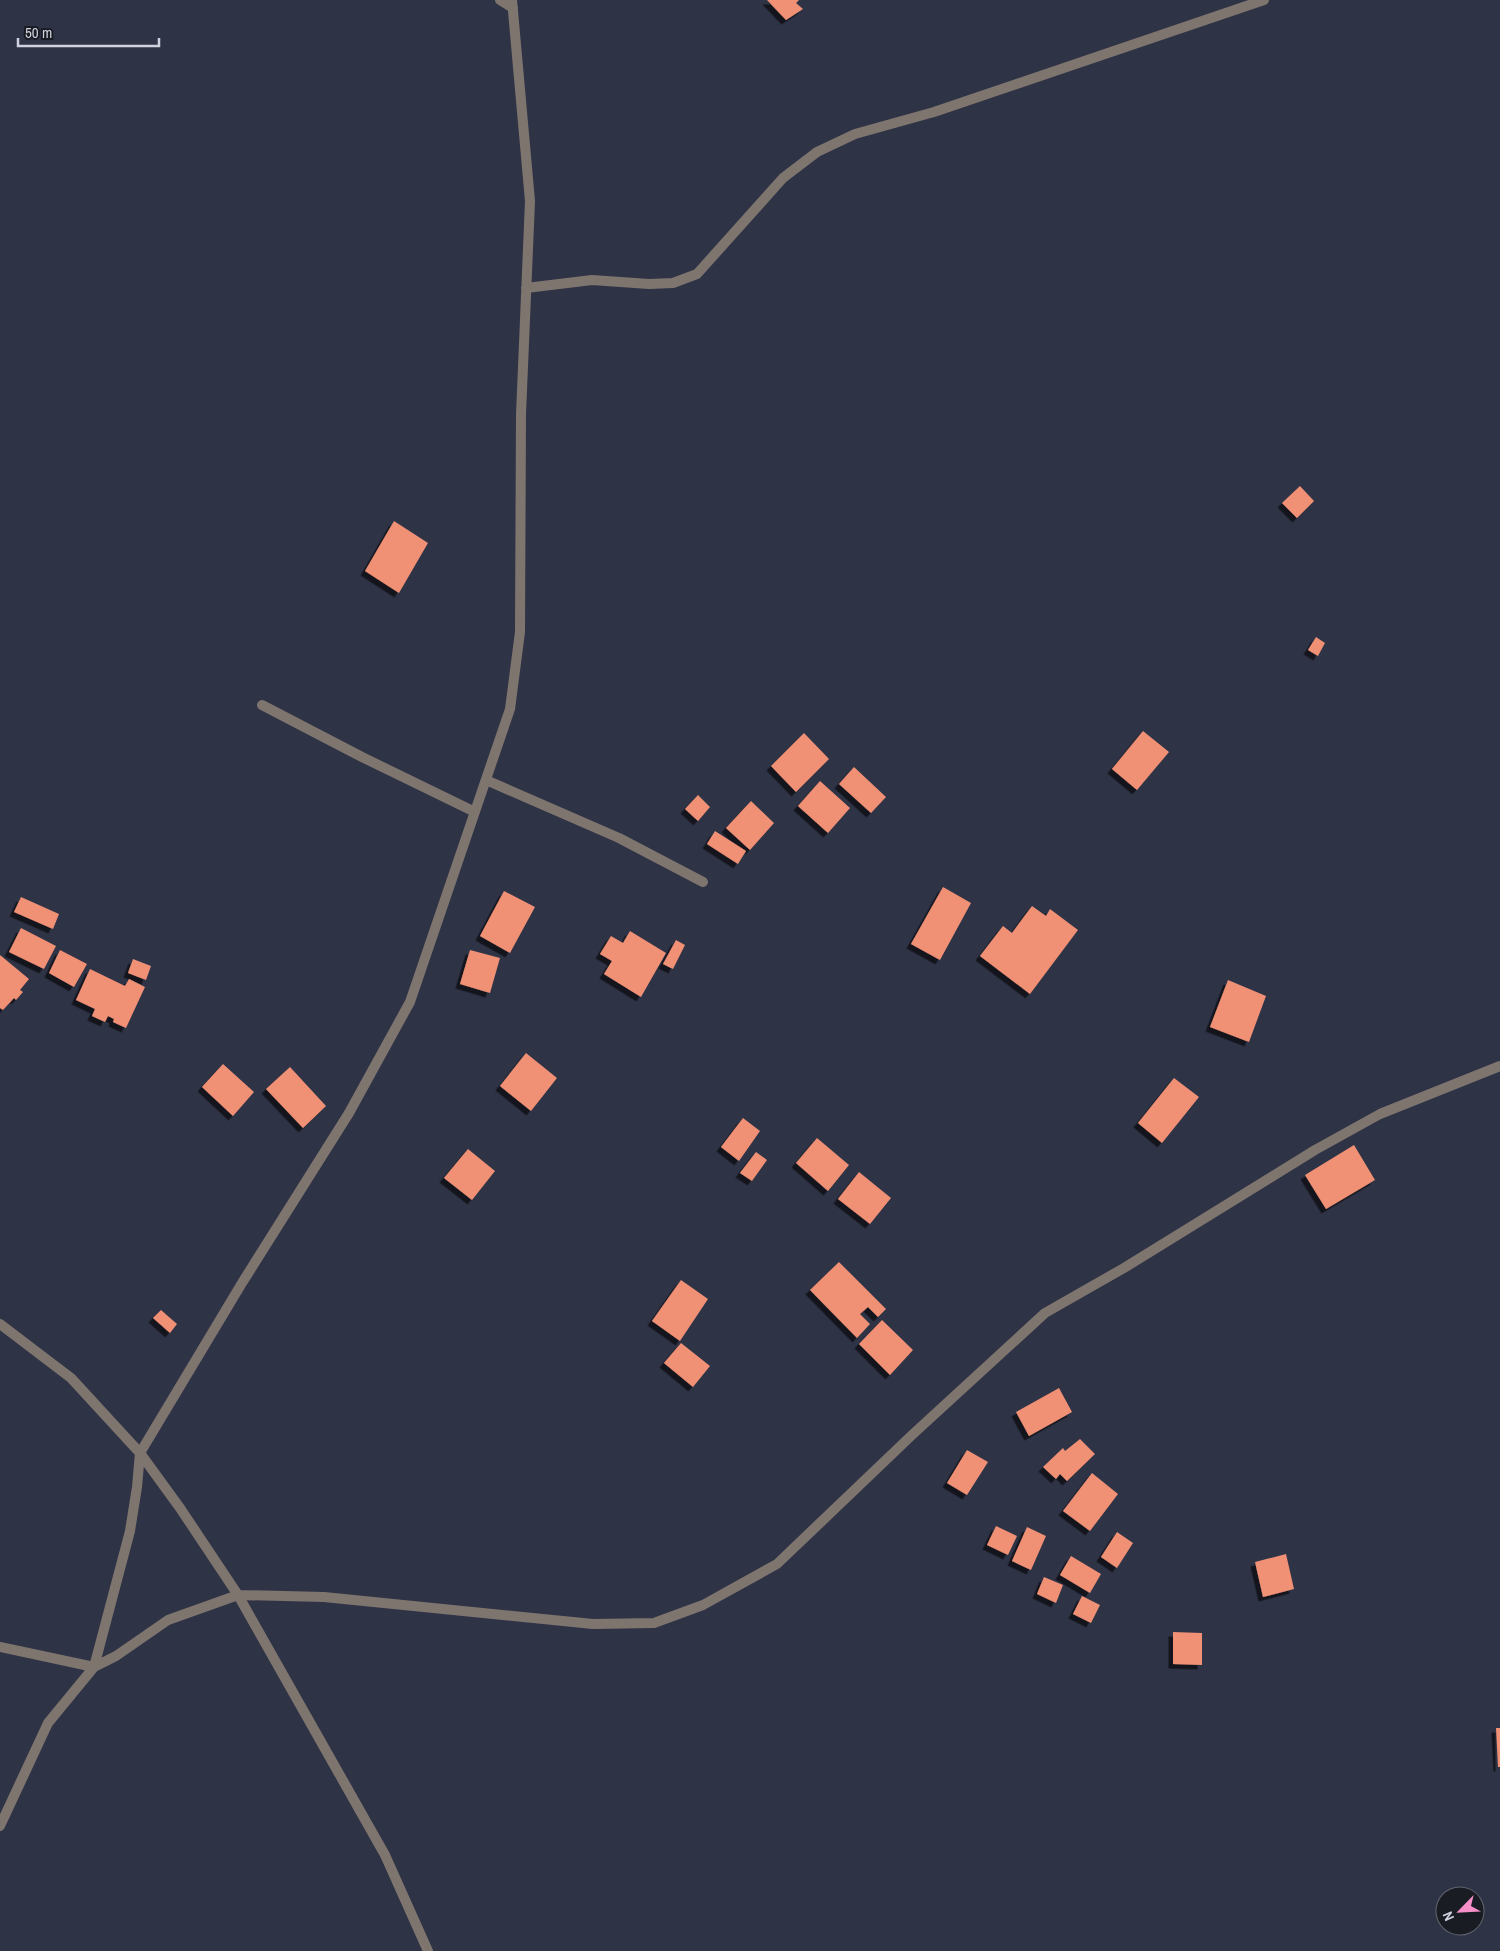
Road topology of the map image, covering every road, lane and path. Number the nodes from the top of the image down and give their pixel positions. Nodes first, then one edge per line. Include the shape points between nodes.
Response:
1 (500, 0) edge
2 (1264, 0) edge
3 (512, 4) edge
4 (526, 288) junction
5 (262, 705) dead end
6 (486, 780) junction
7 (475, 812) junction
8 (703, 882) dead end
9 (1500, 1066) edge
10 (0, 1324) edge
11 (140, 1453) junction
12 (238, 1595) junction
13 (0, 1647) edge
14 (94, 1667) junction
15 (0, 1826) edge
16 (428, 1951) edge

1 - 3 street
2 - 4 street via 934,112 855,134 817,152 783,178 697,274 673,283 592,280
3 - 4 street via 530,201
4 - 6 street via 521,414 520,632 510,708
5 - 7 street
6 - 7 street
6 - 8 street via 619,838
7 - 11 street via 410,1002 350,1113
9 - 12 street via 1380,1114 1045,1314 777,1564 703,1605 654,1623 593,1624 324,1597
10 - 11 street via 70,1378
11 - 12 street
11 - 14 street via 130,1531
12 - 14 street via 168,1620 116,1656
12 - 16 street via 385,1855
13 - 14 street
14 - 15 street via 48,1722

